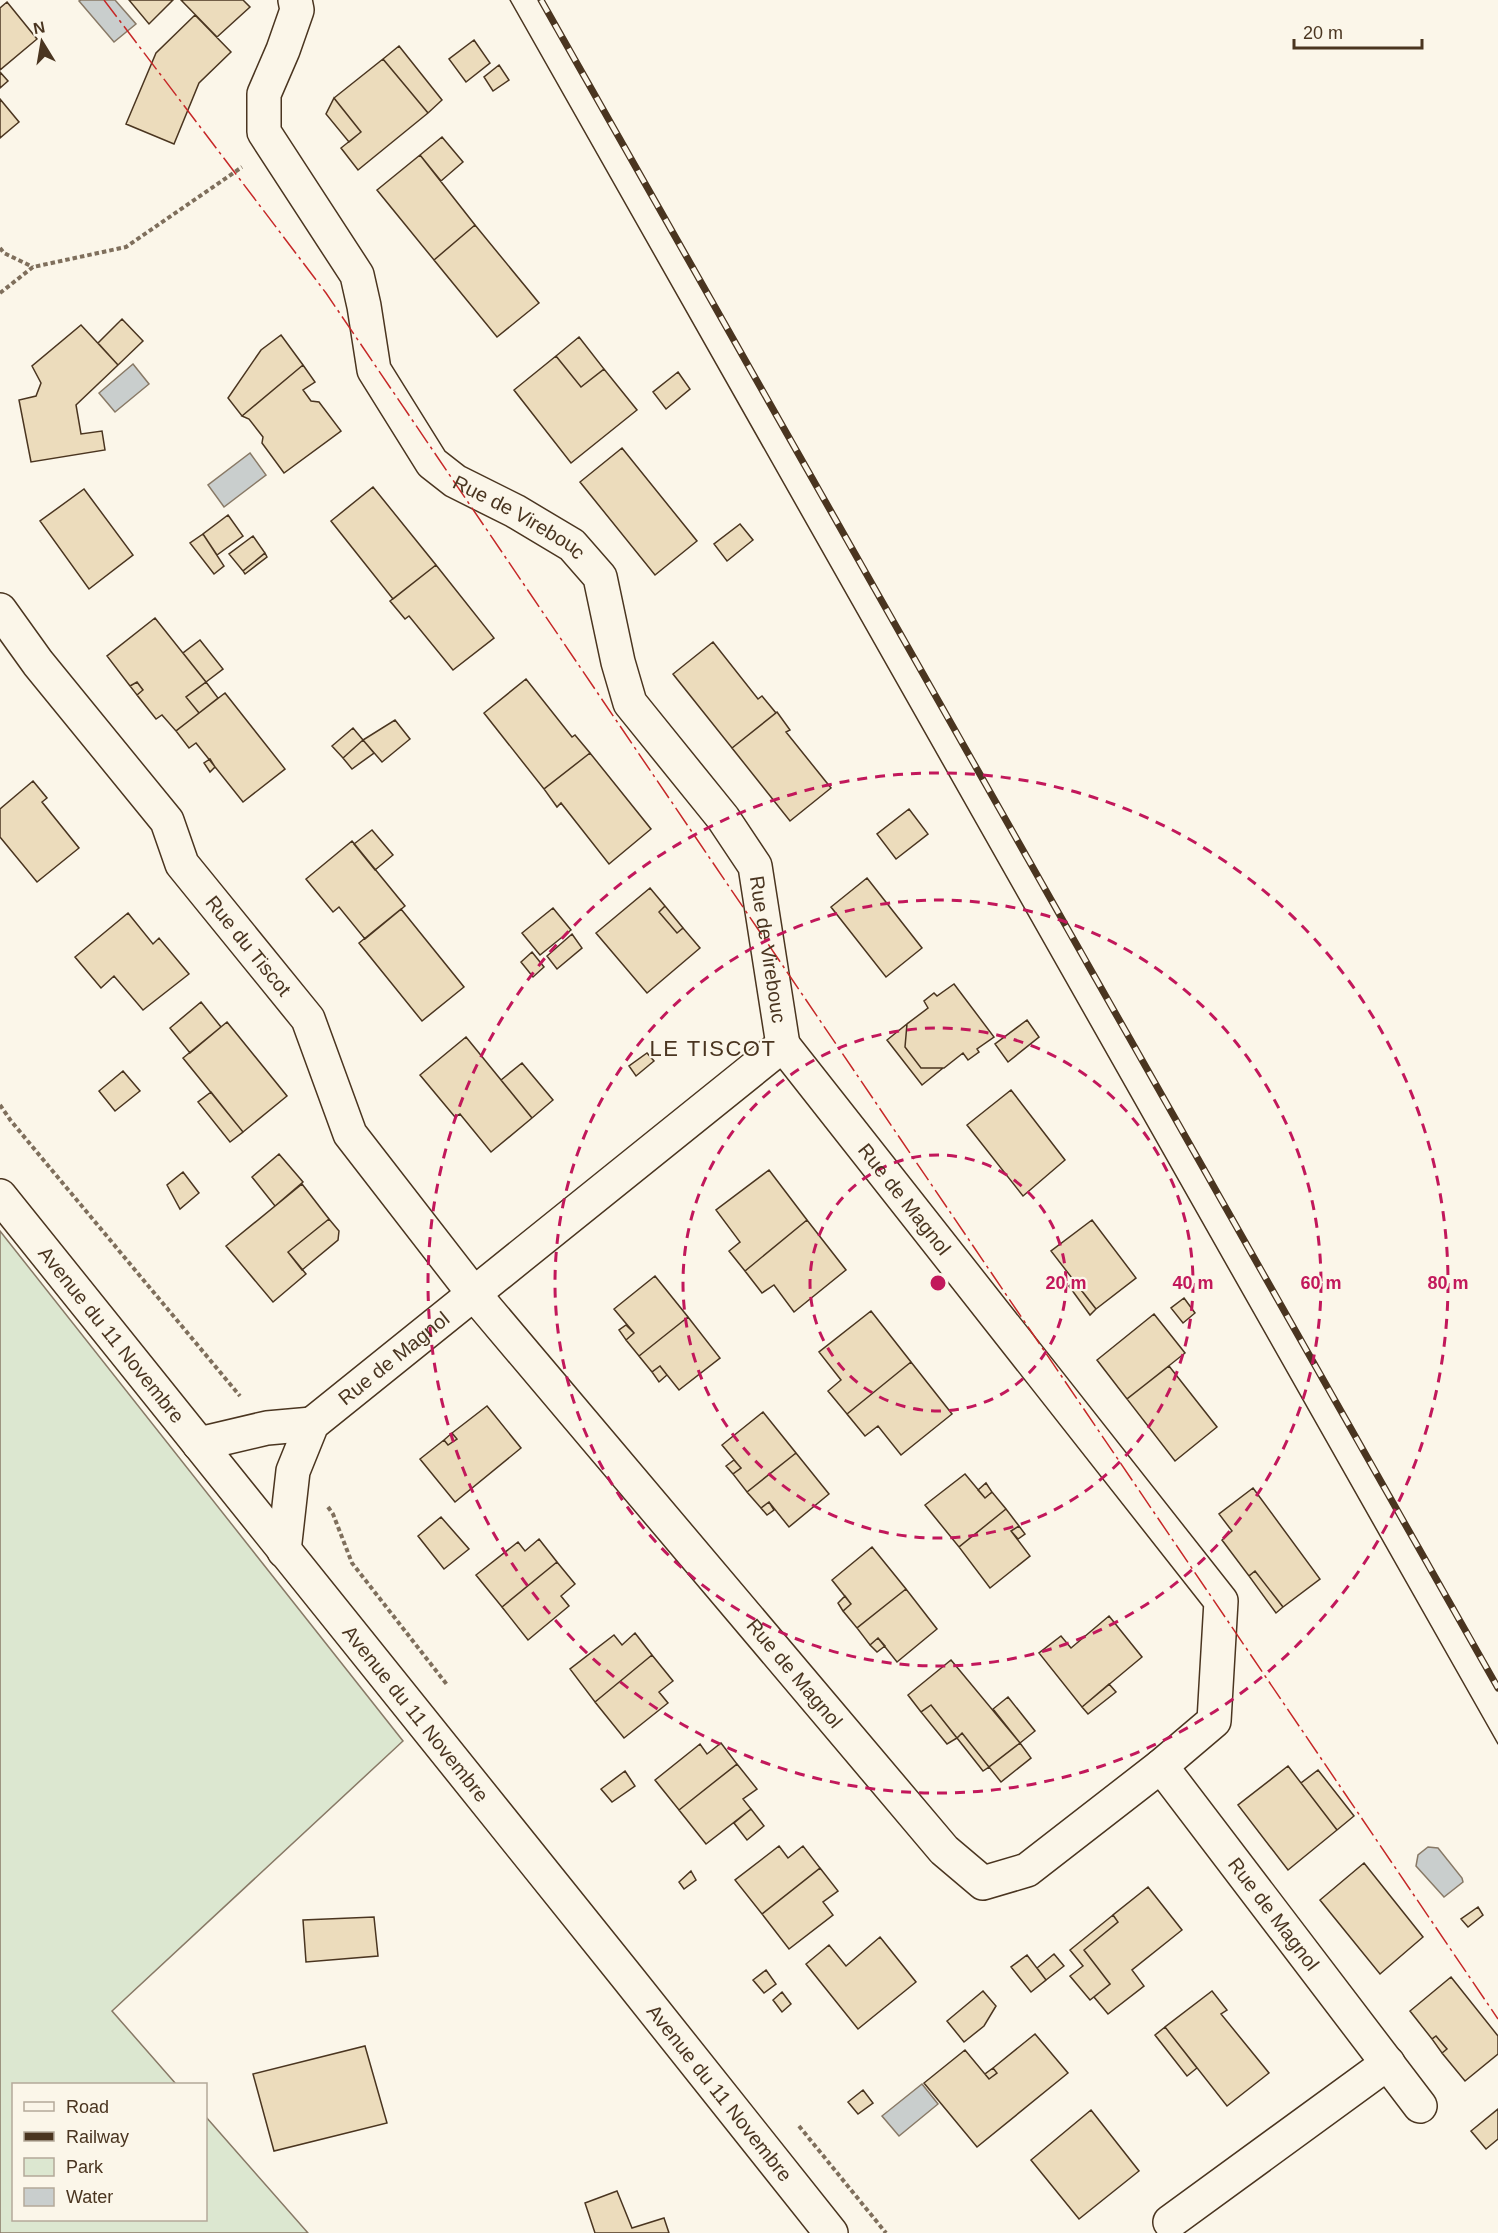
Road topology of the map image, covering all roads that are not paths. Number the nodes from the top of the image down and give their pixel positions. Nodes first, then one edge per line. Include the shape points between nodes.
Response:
1 (295, 0) edge
2 (0, 610) edge
3 (783, 1045) junction
4 (0, 1196) edge
5 (474, 1294) junction
6 (312, 1424) junction
7 (199, 1444) junction
8 (284, 1551) junction
9 (1161, 1766) junction
10 (1388, 2063) junction
11 (1420, 2106) dead end
12 (1170, 2222) dead end
13 (831, 2233) edge

1 - 3 street, Rue de Virebouc via 297,10 264,94 264,132 357,275 374,370 432,463 455,481 572,544 600,578 630,703 723,818 755,866
2 - 5 street, Rue du Tiscot via 38,663 167,821 183,864 309,1019 350,1134
3 - 5 street, Rue de Magnol
3 - 9 street, Rue de Magnol via 1221,1601 1214,1721
4 - 7 street, Avenue du 11 Novembre
5 - 6 street, Rue de Magnol
5 - 9 street, Rue de Magnol via 944,1850 983,1883 1027,1870
6 - 7 street via 267,1428
6 - 8 street, Rue de Magnol via 297,1458
7 - 8 street, Avenue du 11 Novembre
8 - 13 street, Avenue du 11 Novembre
9 - 10 street, Rue de Magnol
10 - 11 street, Rue de Magnol
10 - 12 street

